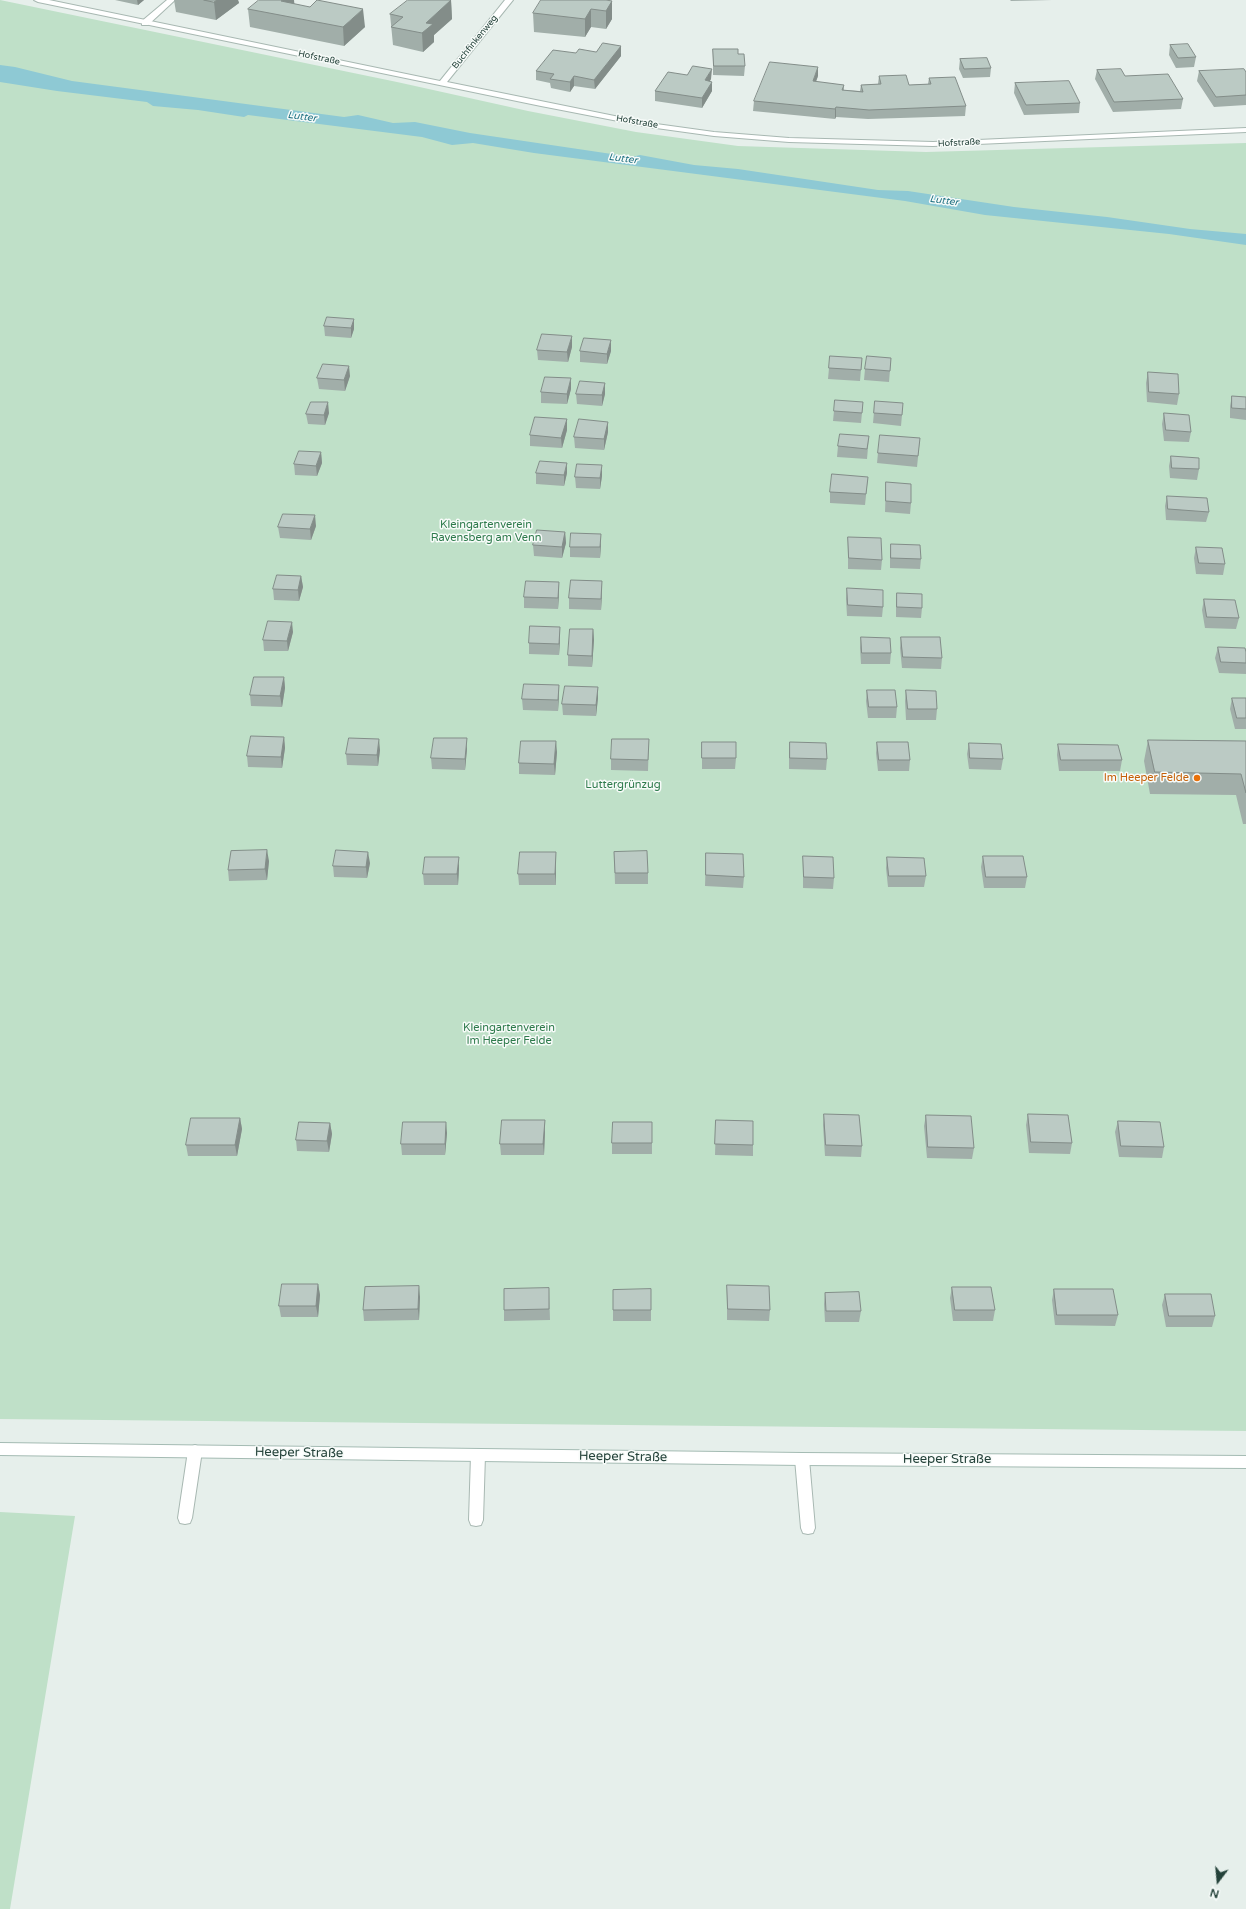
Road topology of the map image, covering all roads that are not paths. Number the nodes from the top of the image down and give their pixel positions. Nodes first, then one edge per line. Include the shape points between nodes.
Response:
1 (38, 0) edge
2 (171, 0) edge
3 (509, 0) edge
4 (145, 23) junction
5 (442, 83) junction
6 (1246, 130) edge
7 (0, 1449) edge
8 (195, 1451) junction
9 (478, 1455) junction
10 (802, 1459) junction
11 (1246, 1462) edge
12 (185, 1518) dead end
13 (476, 1520) dead end
14 (808, 1528) dead end

1 - 4 street, Hofstraße
2 - 4 street
3 - 5 street, Buchfinkenweg
4 - 5 street, Hofstraße
5 - 6 street, Hofstraße via 649,125 714,134 789,140 933,144
7 - 8 street, Heeper Straße
8 - 9 street, Heeper Straße
8 - 12 street
9 - 10 street, Heeper Straße
9 - 13 street
10 - 11 street, Heeper Straße
10 - 14 street

